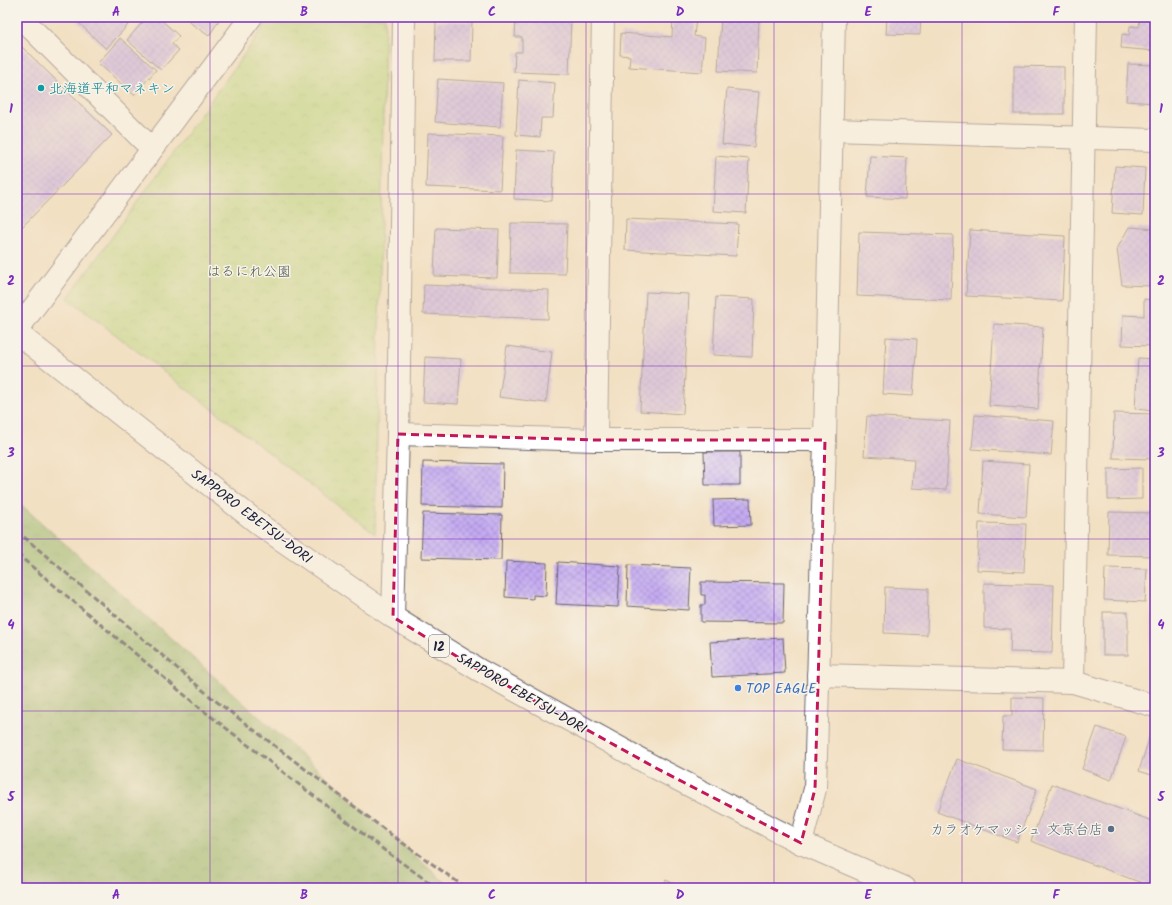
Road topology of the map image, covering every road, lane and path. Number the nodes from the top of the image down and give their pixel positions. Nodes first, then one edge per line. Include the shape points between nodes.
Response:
1 (20, 17) edge
2 (251, 17) edge
3 (404, 17) edge
4 (604, 17) edge
5 (834, 17) edge
6 (1086, 17) edge
7 (832, 130) junction
8 (1084, 138) junction
9 (1155, 140) edge
10 (152, 149) junction
11 (17, 331) edge
12 (398, 434) junction
13 (596, 440) junction
14 (825, 440) junction
15 (393, 617) junction
16 (818, 675) junction
17 (1073, 682) junction
18 (1155, 706) edge
19 (801, 843) junction
20 (905, 888) edge

1 - 10 main road
2 - 10 main road
3 - 12 main road
4 - 13 main road
5 - 7 main road
6 - 8 main road
7 - 8 main road
7 - 14 main road
8 - 9 main road
8 - 17 main road
10 - 11 main road
11 - 15 main road, SAPPORO EBETSU-DORI / 12 via 263,527
12 - 13 main road
12 - 15 main road
13 - 14 main road
14 - 16 main road
15 - 19 main road, SAPPORO EBETSU-DORI / 12 via 540,704
16 - 17 main road
16 - 19 main road via 815,788
17 - 18 main road
19 - 20 main road, SAPPORO EBETSU-DORI / 12

